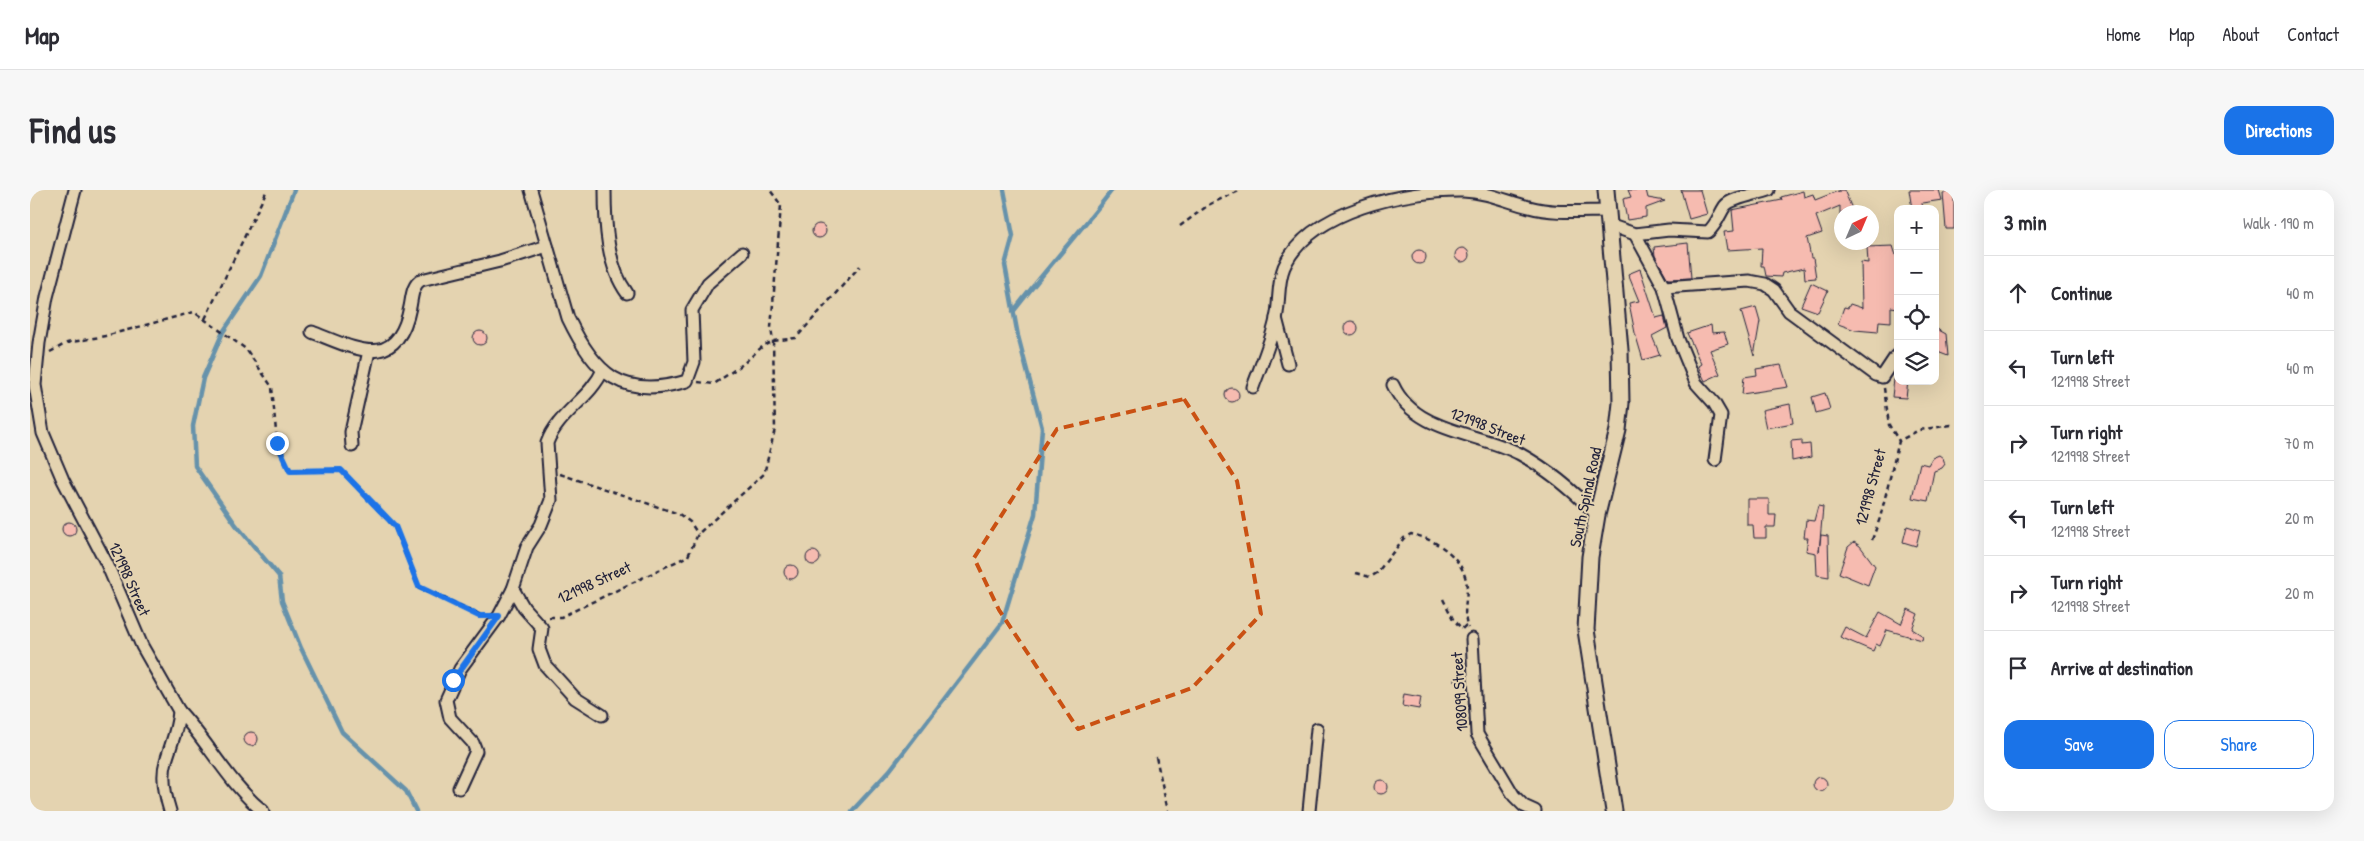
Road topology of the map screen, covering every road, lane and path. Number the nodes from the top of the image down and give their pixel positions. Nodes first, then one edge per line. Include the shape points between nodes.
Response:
1 (75, 190) edge
2 (266, 190) edge
3 (531, 190) edge
4 (605, 190) edge
5 (770, 190) edge
6 (1241, 190) edge
7 (1606, 190) edge
8 (1769, 190) edge
9 (1609, 218) junction
10 (1180, 226) dead end
11 (1634, 234) junction
12 (547, 246) junction
13 (742, 252) dead end
14 (860, 266) dead end
15 (1664, 287) junction
16 (627, 293) dead end
17 (1276, 318) junction
18 (205, 319) junction
19 (312, 332) dead end
20 (773, 341) junction
21 (369, 351) junction
22 (38, 358) junction
23 (1894, 359) edge
24 (1288, 364) dead end
25 (30, 370) edge
26 (603, 370) junction
27 (1882, 377) junction
28 (687, 381) junction
29 (1393, 385) dead end
30 (1253, 387) dead end
31 (1954, 427) edge
32 (1899, 442) junction
33 (352, 446) dead end
34 (1715, 460) dead end
35 (550, 470) junction
36 (1597, 515) junction
37 (698, 534) junction
38 (1872, 540) dead end
39 (1356, 573) dead end
40 (514, 589) junction
41 (1443, 599) dead end
42 (499, 616) junction
43 (532, 616) junction
44 (1466, 625) junction
45 (1472, 639) joint
46 (179, 711) junction
47 (602, 715) dead end
48 (1317, 729) dead end
49 (1156, 757) dead end
50 (459, 788) dead end
51 (170, 811) edge
52 (264, 811) edge
53 (1168, 811) edge
54 (1309, 811) edge
55 (1535, 811) edge
56 (1614, 811) edge

1 - 22 street, 121998 Street via 47,297
2 - 18 path
3 - 12 street
4 - 16 street via 614,269
5 - 20 path, 121998 Street via 781,205 770,328
6 - 10 path via 1210,204
7 - 9 street, South Spinal Road
8 - 11 street via 1726,204 1708,232 1669,230
9 - 11 street
9 - 17 street via 1529,207 1498,196 1464,191 1422,191 1367,206 1317,229 1299,246 1285,265 1280,280
9 - 36 street, South Spinal Road via 1621,402 1618,430
11 - 15 street
12 - 21 street via 421,280 414,288 407,322 397,339 379,352
12 - 26 street via 568,318 586,351
13 - 28 street via 708,283 692,310 694,362
14 - 20 path via 796,338
15 - 27 street via 1749,281 1765,284 1774,290 1789,311
15 - 34 street via 1678,339 1696,382 1721,415
17 - 24 street
17 - 30 street
18 - 22 path via 194,312 67,343
18 - 42 path via 246,349 272,387 277,443 290,471 341,470 395,526 419,587 479,616
19 - 21 street
20 - 28 path via 714,384
20 - 37 path, 121998 Street via 775,429 764,474
21 - 33 street via 351,432
22 - 25 street, 121998 Street
22 - 46 street, 121998 Street via 35,385 38,408 52,458 107,564 142,646
23 - 27 street
26 - 28 street via 626,384 640,388
26 - 35 street via 597,383 549,437
27 - 32 path via 1890,425
29 - 36 street, 121998 Street via 1400,399 1419,415 1518,453 1572,490
31 - 32 path, 121998 Street via 1919,430
32 - 38 path, 121998 Street
35 - 37 path via 679,514
35 - 40 street via 551,500 527,548
36 - 56 street, South Spinal Road via 1590,557 1586,630
37 - 43 path, 121998 Street via 688,556 561,617
39 - 44 path via 1370,577 1377,573 1404,538 1411,534 1428,538 1457,561 1466,577
40 - 42 street
40 - 43 street
41 - 44 path via 1462,630
42 - 50 street via 460,669 446,700 450,718 476,751
43 - 47 street via 542,628 539,649 545,664 575,698
44 - 45 path
45 - 55 street, 108099 Street via 1477,734 1514,796
46 - 51 street via 165,763 164,780
46 - 52 street, 121998 Street via 236,786
48 - 54 street
49 - 53 path

